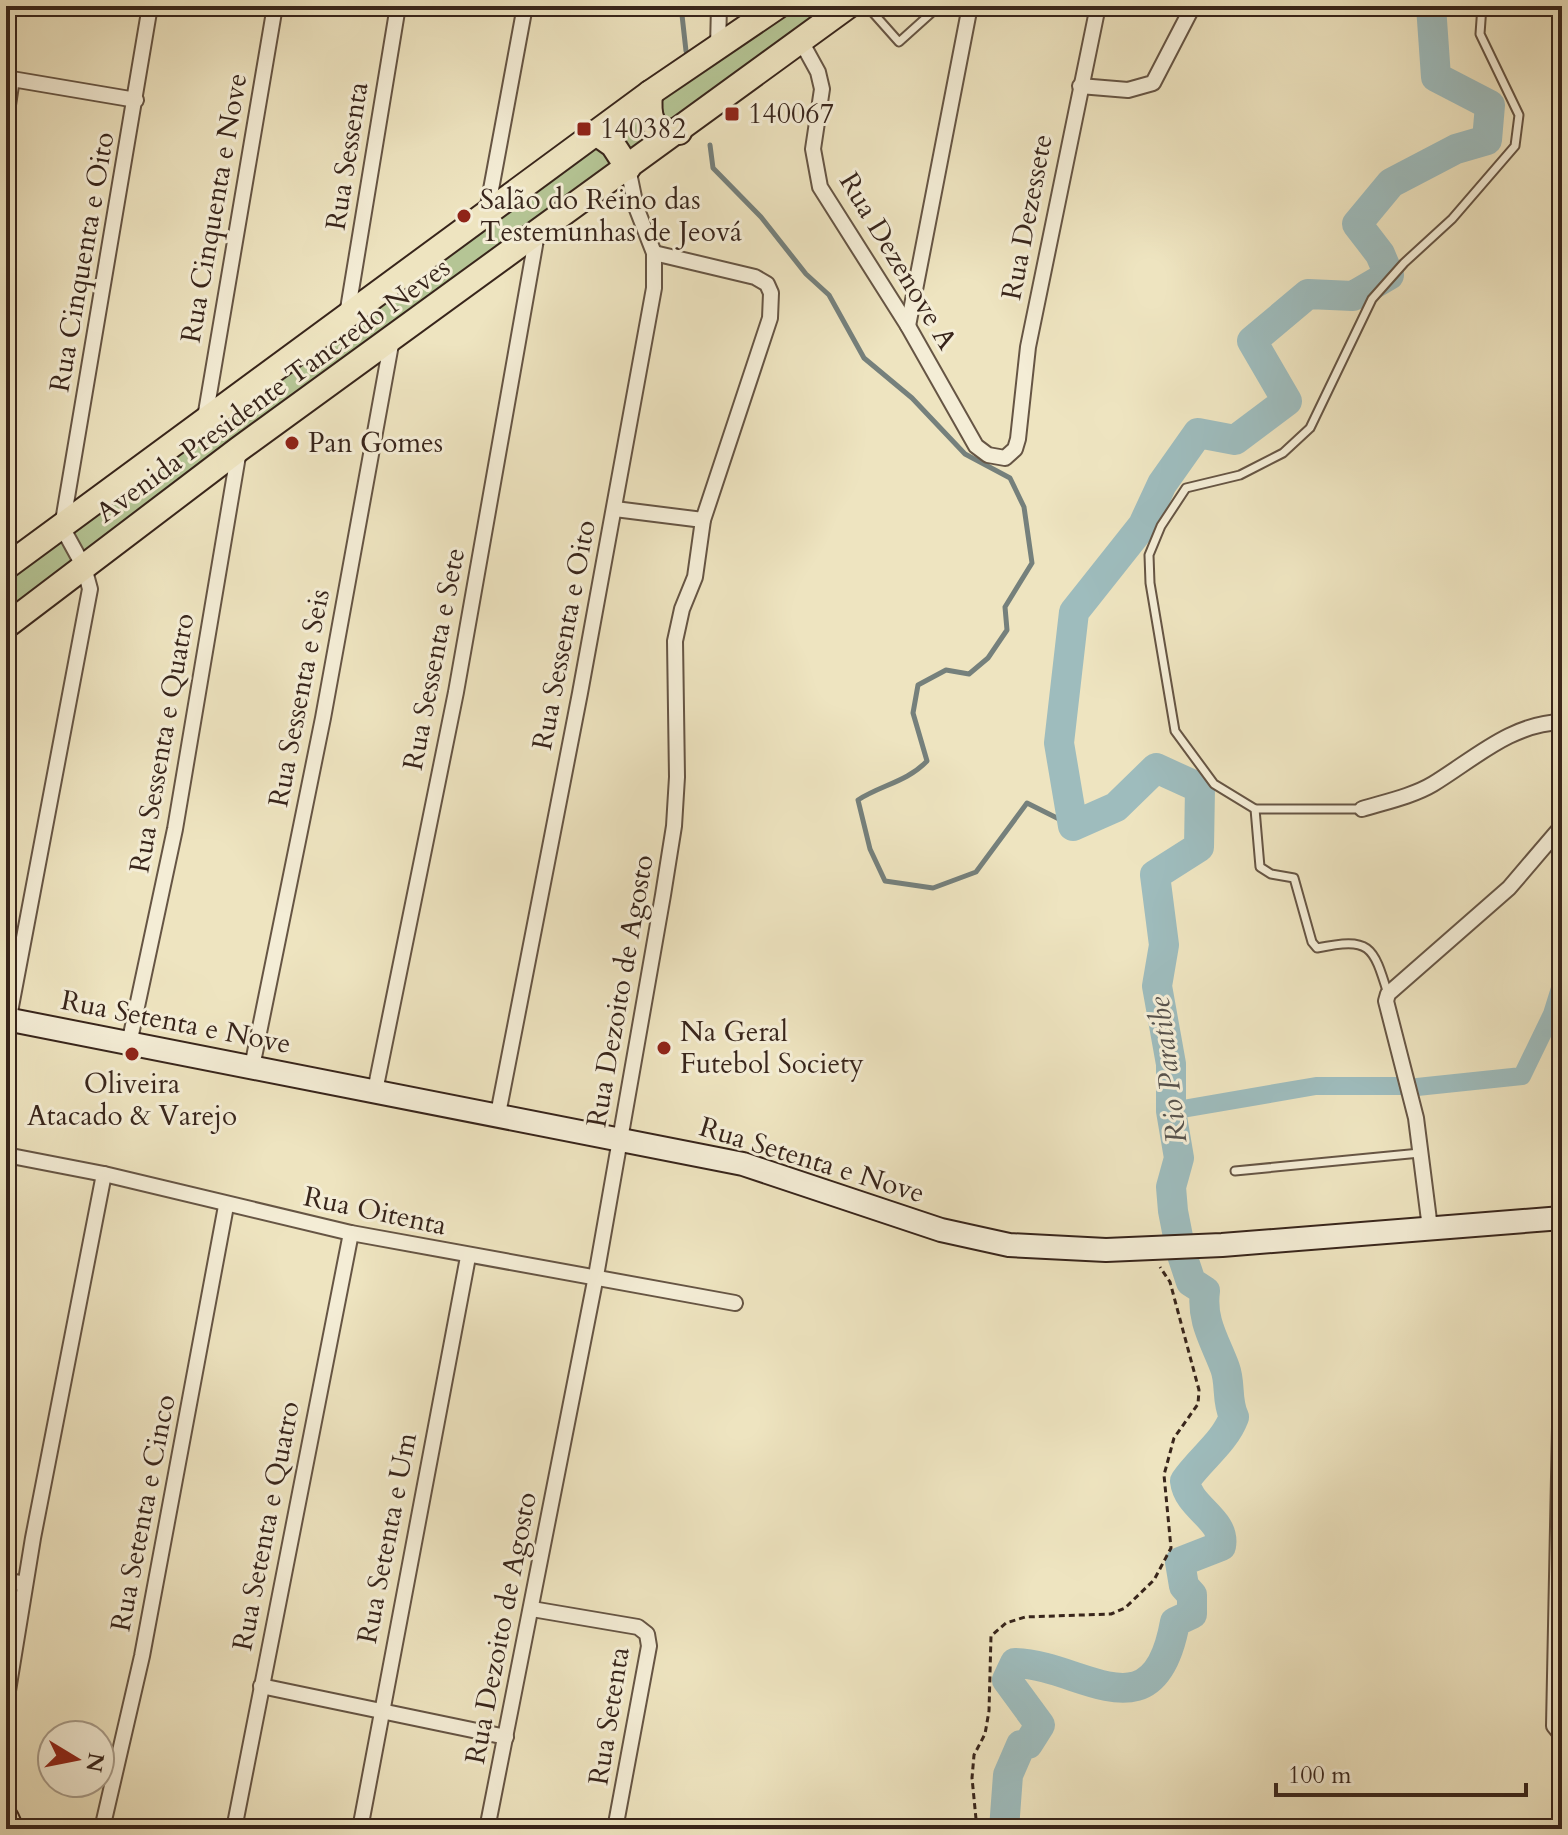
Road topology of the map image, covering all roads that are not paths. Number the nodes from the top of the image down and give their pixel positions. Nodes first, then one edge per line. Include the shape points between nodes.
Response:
1 (150, 6) edge
2 (275, 6) edge
3 (398, 6) edge
4 (525, 6) edge
5 (719, 6) edge
6 (778, 6) edge
7 (848, 6) edge
8 (867, 6) edge
9 (939, 6) edge
10 (970, 6) edge
11 (1098, 6) edge
12 (1193, 6) edge
13 (1482, 6) edge
14 (801, 41) junction
15 (718, 47) junction
16 (9, 78) edge
17 (1080, 86) junction
18 (650, 93) junction
19 (136, 100) junction
20 (6, 118) edge
21 (679, 132) junction
22 (596, 133) junction
23 (628, 168) junction
24 (487, 211) junction
25 (537, 234) junction
26 (654, 253) junction
27 (347, 315) junction
28 (908, 326) junction
29 (392, 339) junction
30 (205, 418) junction
31 (1018, 439) joint
32 (239, 449) junction
33 (615, 509) junction
34 (703, 520) junction
35 (62, 527) junction
36 (6, 567) edge
37 (84, 567) junction
38 (6, 626) edge
39 (1562, 722) edge
40 (1255, 809) junction
41 (1362, 809) joint
42 (1562, 826) edge
43 (1388, 994) junction
44 (7, 1024) edge
45 (129, 1044) junction
46 (252, 1067) junction
47 (375, 1091) junction
48 (498, 1114) junction
49 (621, 1138) junction
50 (1420, 1153) junction
51 (6, 1155) edge
52 (1235, 1171) dead end
53 (104, 1174) junction
54 (226, 1206) junction
55 (1562, 1218) edge
56 (1430, 1228) junction
57 (351, 1233) junction
58 (468, 1257) junction
59 (596, 1276) junction
60 (735, 1303) dead end
61 (1562, 1328) edge
62 (6, 1580) edge
63 (25, 1584) junction
64 (532, 1609) junction
65 (261, 1686) junction
66 (6, 1703) edge
67 (380, 1712) junction
68 (1562, 1736) edge
69 (506, 1737) junction
70 (6, 1817) edge
71 (11, 1829) edge
72 (23, 1829) edge
73 (102, 1829) edge
74 (234, 1829) edge
75 (360, 1829) edge
76 (487, 1829) edge
77 (615, 1829) edge

1 - 19 street, Rua Cinquenta e Oito
2 - 30 street, Rua Cinquenta e Nove
3 - 27 street, Rua Sessenta
4 - 24 street
5 - 15 street
6 - 15 main road, Avenida Presidente Tancredo Neves
7 - 14 main road, Avenida Presidente Tancredo Neves
8 - 9 lane via 899,42
10 - 28 street
11 - 17 street, Rua Dezessete
12 - 17 street via 1153,83 1128,90
13 - 40 lane via 1480,34 1519,115 1515,146 1372,299 1310,428 1283,453 1251,469 1186,488 1149,555 1175,731 1214,784
14 - 21 main road, Avenida Presidente Tancredo Neves
14 - 28 street, Rua Dezenove A via 822,89 813,149 820,187
15 - 18 main road, Avenida Presidente Tancredo Neves
16 - 19 street
16 - 20 street
17 - 31 street, Rua Dezessete via 1028,347
18 - 21 main road via 648,116 654,126
18 - 22 main road, Avenida Presidente Tancredo Neves
19 - 35 street, Rua Cinquenta e Oito
21 - 23 main road, Avenida Presidente Tancredo Neves
22 - 23 main road via 613,145
22 - 24 main road, Avenida Presidente Tancredo Neves
23 - 25 main road, Avenida Presidente Tancredo Neves
23 - 26 street, Rua Sessenta e Oito
24 - 27 main road, Avenida Presidente Tancredo Neves
25 - 29 main road, Avenida Presidente Tancredo Neves
25 - 47 street, Rua Sessenta e Sete via 456,692
26 - 33 street, Rua Sessenta e Oito via 648,326
26 - 34 street, Rua Dezoito de Agosto via 755,277 771,293 770,318 754,372
27 - 30 main road, Avenida Presidente Tancredo Neves
28 - 31 street, Rua Dezenove A via 976,446 1005,458
29 - 32 main road, Avenida Presidente Tancredo Neves
29 - 46 street, Rua Sessenta e Seis
30 - 35 main road, Avenida Presidente Tancredo Neves
32 - 37 main road, Avenida Presidente Tancredo Neves
32 - 45 street, Rua Sessenta e Quatro via 175,829
33 - 34 street
33 - 48 street, Rua Sessenta e Oito
34 - 49 street, Rua Dezoito de Agosto via 695,577 675,641 674,826
35 - 36 main road, Avenida Presidente Tancredo Neves
35 - 37 street
37 - 38 main road, Avenida Presidente Tancredo Neves
37 - 44 street via 90,589
39 - 41 street via 1534,726 1494,743 1430,786
40 - 41 lane
40 - 43 lane via 1260,867 1294,878 1312,942 1317,948 1349,941 1362,944 1375,953
42 - 43 street via 1509,888
43 - 50 street
44 - 45 street, Rua Setenta e Nove
45 - 46 street, Rua Setenta e Nove
46 - 47 street, Rua Setenta e Nove
47 - 48 street, Rua Setenta e Nove
48 - 49 street, Rua Setenta e Nove
49 - 56 street, Rua Setenta e Nove via 743,1164 928,1226 995,1242 1063,1249 1155,1248
49 - 59 street, Rua Dezoito de Agosto
50 - 52 lane
50 - 56 street
51 - 53 street, Rua Oitenta
53 - 54 street, Rua Oitenta
53 - 63 street
54 - 57 street, Rua Oitenta
54 - 73 street, Rua Setenta e Cinco via 142,1656
55 - 56 street, Rua Setenta e Nove
57 - 58 street, Rua Oitenta
57 - 65 street, Rua Setenta e Quatro
58 - 59 street, Rua Oitenta
58 - 67 street, Rua Setenta e Um
59 - 60 street, Rua Oitenta
59 - 64 street, Rua Dezoito de Agosto
61 - 68 street via 1554,1726
62 - 63 street
63 - 66 street
64 - 69 street, Rua Dezoito de Agosto
64 - 77 street, Rua Setenta via 638,1627 647,1634
65 - 67 street
65 - 74 street, Rua Setenta e Quatro
67 - 69 street
67 - 75 street, Rua Setenta e Um
69 - 76 street, Rua Dezoito de Agosto
70 - 71 main road
70 - 72 street

